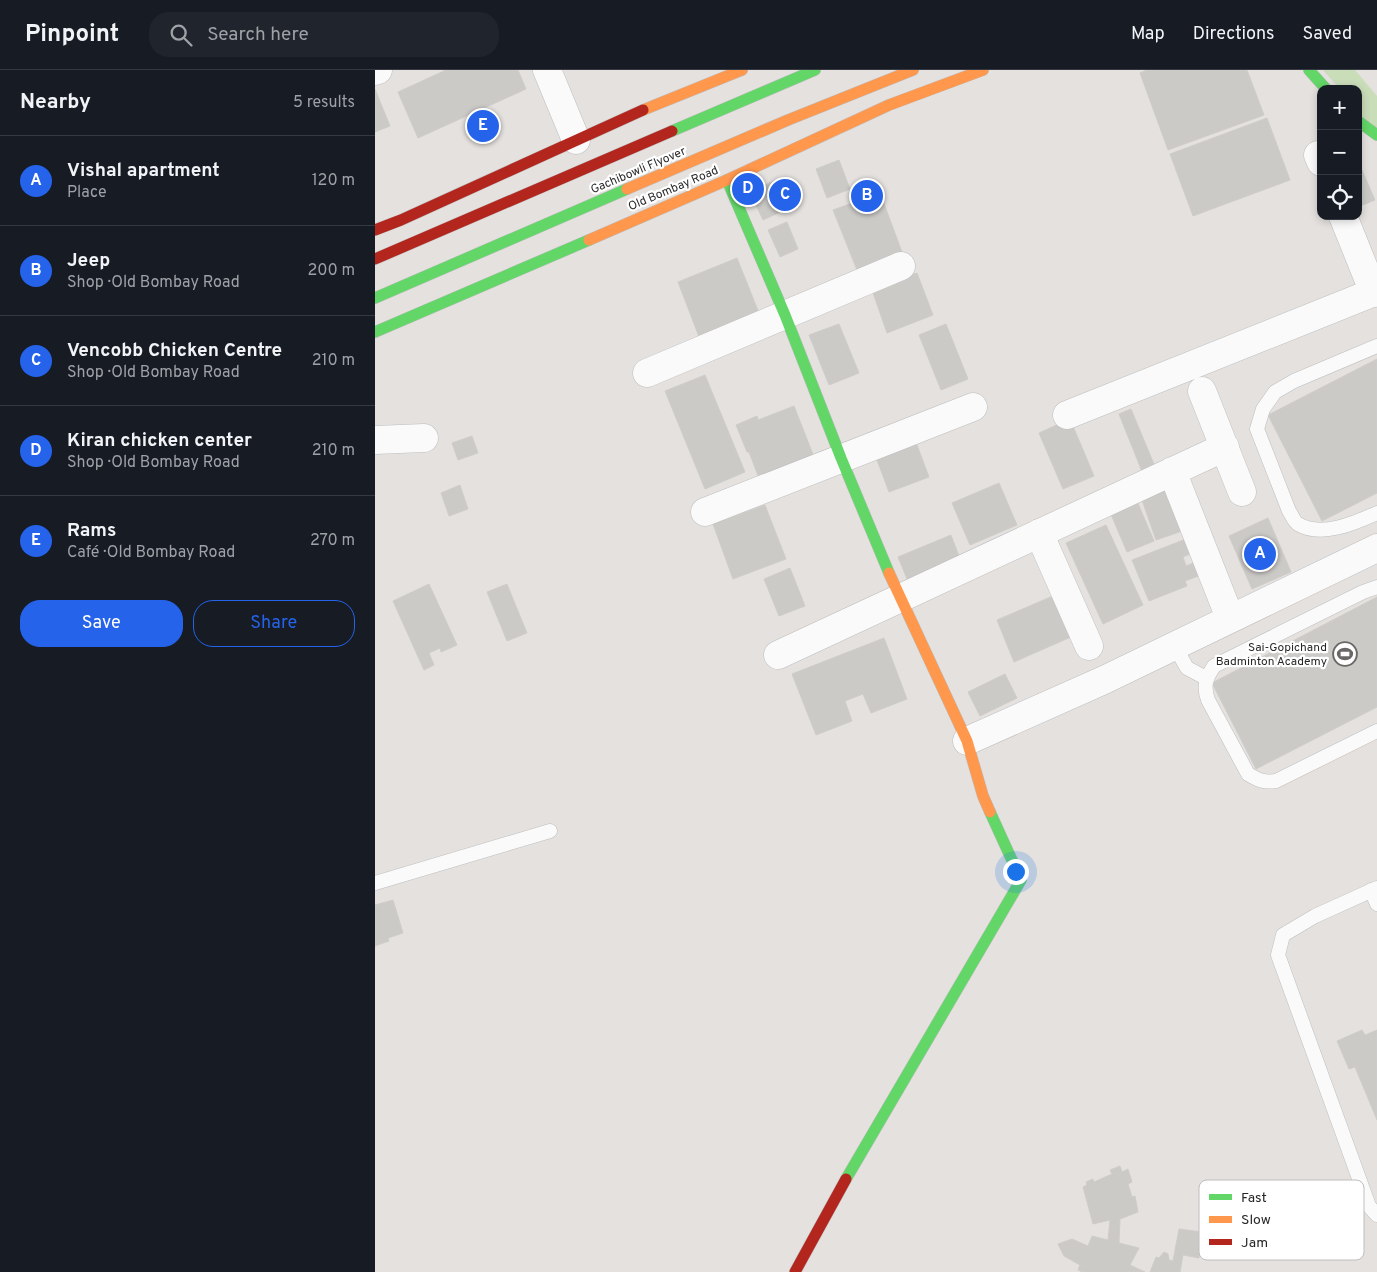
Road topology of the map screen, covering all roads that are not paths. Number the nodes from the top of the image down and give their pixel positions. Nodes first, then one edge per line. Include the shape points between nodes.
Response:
1 (742, 70) edge
2 (815, 70) edge
3 (913, 70) edge
4 (983, 70) edge
5 (1309, 70) edge
6 (550, 77) edge
7 (1322, 85) edge
8 (1362, 124) edge
9 (1377, 135) edge
10 (573, 142) junction
11 (727, 180) junction
12 (1345, 220) edge
13 (375, 230) edge
14 (375, 259) edge
15 (901, 266) dead end
16 (1375, 292) edge
17 (375, 298) edge
18 (785, 315) junction
19 (375, 332) edge
20 (1377, 346) edge
21 (647, 373) dead end
22 (1201, 391) dead end
23 (973, 407) dead end
24 (1067, 415) dead end
25 (424, 438) dead end
26 (375, 440) edge
27 (1225, 447) junction
28 (841, 458) junction
29 (1172, 471) junction
30 (1242, 492) dead end
31 (705, 512) dead end
32 (1377, 513) edge
33 (1039, 533) junction
34 (1377, 548) edge
35 (1377, 587) edge
36 (900, 598) junction
37 (1230, 618) junction
38 (1173, 645) junction
39 (1089, 646) dead end
40 (777, 655) dead end
41 (1206, 678) junction
42 (1377, 731) edge
43 (967, 741) junction
44 (550, 832) dead end
45 (375, 883) edge
46 (1374, 889) edge
47 (1377, 904) edge
48 (1360, 1180) edge
49 (1364, 1192) edge
50 (1377, 1215) edge
51 (795, 1272) edge

1 - 10 main road
2 - 14 main road, Gachibowli Flyover
3 - 17 main road, Gachibowli Flyover via 788,120
4 - 11 main road, Old Bombay Road via 889,105
5 - 7 main road
6 - 10 street
8 - 9 main road
10 - 13 main road
11 - 18 main road
11 - 19 main road, Old Bombay Road
12 - 16 street
15 - 18 street
16 - 24 street
18 - 21 street
18 - 28 main road
20 - 32 lane via 1275,392 1263,410 1257,429 1296,523 1326,530
22 - 27 street
23 - 28 street
25 - 26 street
27 - 29 street
27 - 30 street
28 - 31 street
28 - 36 main road
29 - 33 street
29 - 37 street
33 - 36 street
33 - 39 street
34 - 37 street
35 - 41 lane via 1214,666
36 - 40 street
36 - 43 main road
37 - 38 street
38 - 41 lane via 1187,668
38 - 43 street via 1104,680
41 - 42 lane via 1208,700 1248,774 1257,780 1276,781
43 - 51 main road via 983,796 1021,880 867,1142
44 - 45 lane
46 - 47 lane
46 - 48 lane via 1315,916 1283,935 1278,955
49 - 50 lane

